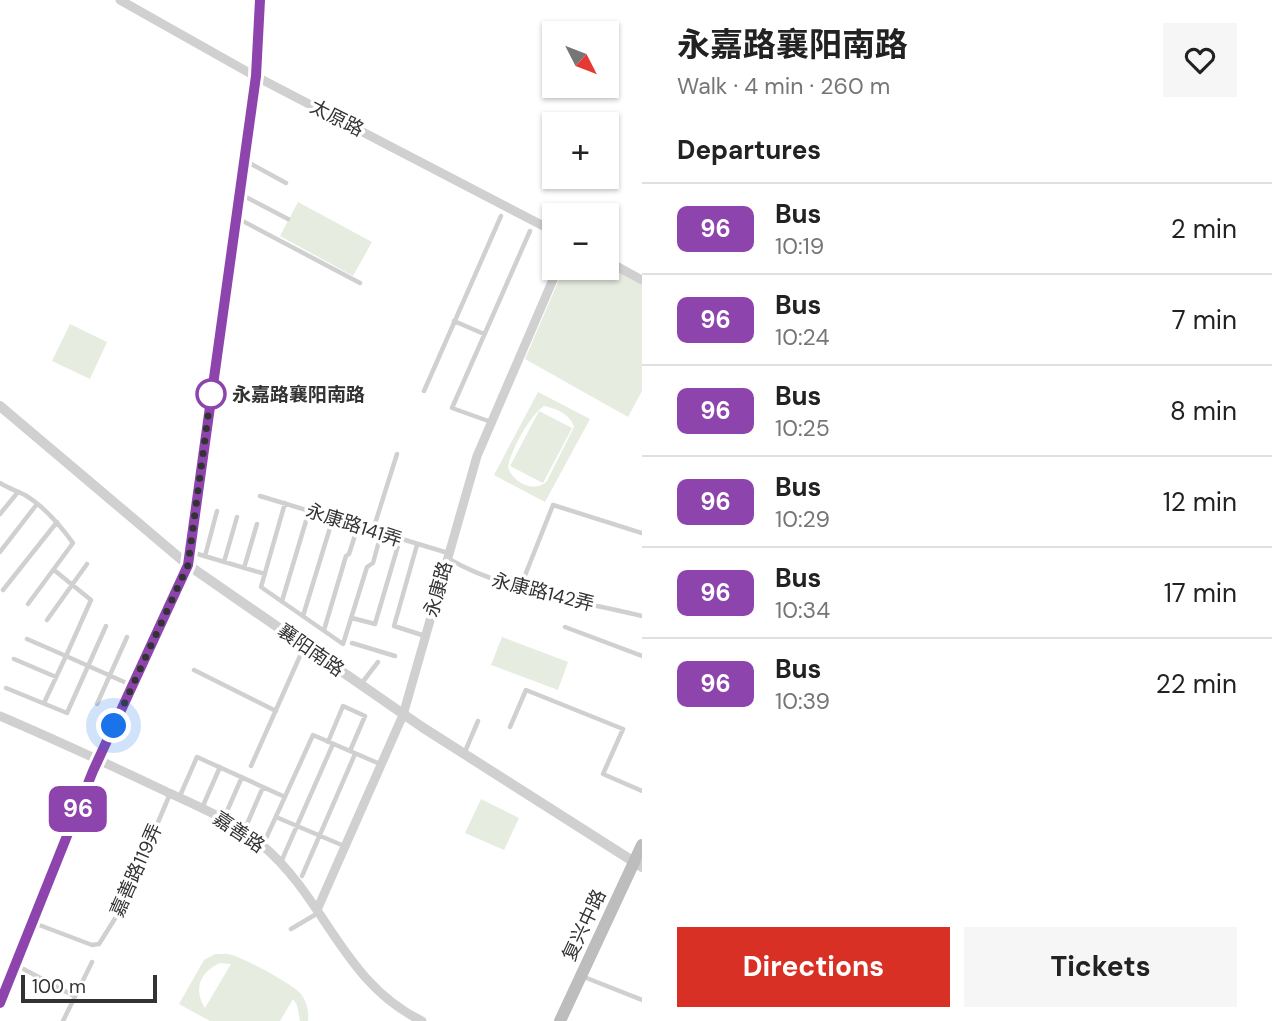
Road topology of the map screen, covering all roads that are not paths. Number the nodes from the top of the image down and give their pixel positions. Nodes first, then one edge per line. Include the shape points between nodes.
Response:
1 (120, 0) edge
2 (261, 0) edge
3 (256, 76) junction
4 (244, 160) junction
5 (286, 183) dead end
6 (239, 193) junction
7 (500, 216) dead end
8 (236, 217) junction
9 (288, 219) dead end
10 (542, 225) edge
11 (530, 231) dead end
12 (619, 268) edge
13 (553, 280) edge
14 (642, 281) edge
15 (360, 283) dead end
16 (454, 321) junction
17 (484, 334) junction
18 (424, 391) dead end
19 (0, 406) edge
20 (492, 423) junction
21 (397, 454) dead end
22 (0, 483) edge
23 (18, 492) junction
24 (260, 496) dead end
25 (285, 503) junction
26 (37, 504) junction
27 (217, 511) dead end
28 (309, 511) junction
29 (0, 514) edge
30 (236, 517) dead end
31 (333, 518) junction
32 (57, 522) junction
33 (257, 524) dead end
34 (358, 526) junction
35 (373, 530) junction
36 (642, 533) edge
37 (381, 534) junction
38 (400, 540) junction
39 (417, 545) junction
40 (0, 552) edge
41 (191, 552) junction
42 (205, 556) junction
43 (447, 556) junction
44 (224, 562) junction
45 (87, 564) dead end
46 (188, 565) junction
47 (244, 568) junction
48 (54, 570) junction
49 (265, 574) junction
50 (72, 585) junction
51 (520, 587) junction
52 (3, 590) dead end
53 (282, 601) junction
54 (28, 604) dead end
55 (303, 616) junction
56 (642, 616) edge
57 (352, 618) junction
58 (47, 620) dead end
59 (106, 626) dead end
60 (565, 627) dead end
61 (324, 631) junction
62 (425, 636) junction
63 (127, 637) dead end
64 (27, 639) dead end
65 (352, 643) dead end
66 (304, 646) junction
67 (66, 656) junction
68 (395, 656) dead end
69 (642, 656) edge
70 (14, 659) dead end
71 (378, 662) dead end
72 (88, 666) junction
73 (194, 670) dead end
74 (110, 676) junction
75 (56, 677) junction
76 (361, 685) junction
77 (132, 686) junction
78 (6, 688) dead end
79 (44, 703) junction
80 (97, 704) dead end
81 (276, 711) junction
82 (403, 715) junction
83 (0, 716) edge
84 (478, 721) dead end
85 (510, 727) dead end
86 (331, 743) junction
87 (353, 752) junction
88 (464, 754) junction
89 (99, 760) junction
90 (381, 764) junction
91 (251, 766) dead end
92 (220, 767) junction
93 (242, 777) junction
94 (263, 787) junction
95 (642, 791) edge
96 (174, 795) junction
97 (285, 797) junction
98 (202, 809) junction
99 (276, 817) junction
100 (223, 819) junction
101 (297, 826) junction
102 (244, 831) junction
103 (319, 836) junction
104 (642, 845) edge
105 (263, 846) junction
106 (344, 847) junction
107 (281, 863) junction
108 (638, 865) edge
109 (302, 876) dead end
110 (318, 911) junction
111 (34, 923) junction
112 (291, 929) dead end
113 (92, 962) dead end
114 (16, 965) junction
115 (582, 976) junction
116 (74, 996) junction
117 (642, 1000) edge
118 (0, 1003) edge
119 (63, 1021) edge
120 (422, 1021) edge
121 (560, 1021) edge

1 - 3 street, 太原路
2 - 3 street
3 - 4 street
3 - 10 street, 太原路
4 - 5 lane
4 - 6 street
6 - 8 street
6 - 9 lane
7 - 16 lane
8 - 15 lane
8 - 41 street
11 - 17 lane
12 - 14 street
13 - 20 street, 永康路
16 - 17 lane
16 - 18 lane
17 - 20 lane via 452,408
19 - 46 street, 襄阳南路
20 - 43 street, 永康路 via 477,456
21 - 35 lane
22 - 23 lane
23 - 26 lane
23 - 29 lane
24 - 25 lane, 永康路141弄
25 - 28 lane, 永康路141弄
25 - 49 lane
26 - 32 lane
26 - 40 lane
27 - 42 lane
28 - 31 lane, 永康路141弄
28 - 53 lane
30 - 44 lane
31 - 34 lane, 永康路141弄
31 - 55 lane
32 - 48 lane via 73,543
32 - 52 lane
33 - 47 lane
34 - 35 lane, 永康路141弄
34 - 61 lane
35 - 37 lane, 永康路141弄
36 - 51 lane via 553,505
37 - 38 lane, 永康路141弄
37 - 57 lane
38 - 39 lane, 永康路141弄
38 - 57 lane via 375,624
39 - 43 lane, 永康路141弄
39 - 62 lane via 394,626
41 - 42 lane
41 - 46 street
42 - 44 lane
43 - 51 lane, 永康路142弄 via 479,576
43 - 62 street, 永康路
44 - 47 lane
45 - 50 lane
46 - 66 street, 襄阳南路
46 - 77 street
47 - 49 lane
48 - 50 lane
48 - 54 lane
49 - 53 lane via 261,587
50 - 58 lane
50 - 67 lane via 91,600
51 - 56 lane, 永康路142弄
53 - 55 lane
55 - 61 lane
57 - 61 lane via 343,644
59 - 72 lane
60 - 69 lane
62 - 82 street, 永康路 via 414,662
63 - 74 lane
64 - 67 lane
65 - 68 lane
66 - 76 street, 襄阳南路
66 - 81 lane
67 - 72 lane
67 - 75 lane
70 - 75 lane
71 - 76 lane
72 - 74 lane
72 - 79 lane via 67,713
73 - 81 lane
74 - 77 lane
74 - 80 lane
75 - 79 lane
76 - 82 street, 襄阳南路
77 - 89 street
78 - 79 lane
81 - 91 lane
82 - 88 street, 襄阳南路
82 - 90 street, 永康路
83 - 89 street, 嘉善路
84 - 88 lane
85 - 95 lane via 526,690 623,729 603,774
86 - 87 lane
86 - 87 lane via 343,706 365,716
86 - 97 lane via 313,735
86 - 101 lane
87 - 90 lane
87 - 103 lane
88 - 108 street, 襄阳南路
89 - 96 street, 嘉善路
89 - 111 street
90 - 106 street, 永康路
92 - 93 lane
92 - 96 lane, 嘉善路119弄 via 197,757
92 - 98 lane
93 - 94 lane
93 - 100 lane
94 - 97 lane
94 - 102 lane
96 - 98 street, 嘉善路
96 - 111 lane, 嘉善路119弄 via 121,909 99,944
97 - 99 lane
98 - 100 street, 嘉善路
99 - 101 lane
99 - 105 lane
100 - 102 street, 嘉善路
101 - 103 lane
101 - 107 lane
102 - 105 street, 嘉善路
103 - 106 lane
103 - 109 lane
104 - 108 main road, 复兴中路
105 - 107 street, 嘉善路
106 - 110 street, 永康路
107 - 110 street, 嘉善路
108 - 115 main road, 复兴中路
110 - 112 lane
110 - 120 street, 嘉善路 via 365,979
111 - 114 street
113 - 116 lane
114 - 116 lane
114 - 118 street
115 - 117 lane
115 - 121 main road, 复兴中路
116 - 119 lane

